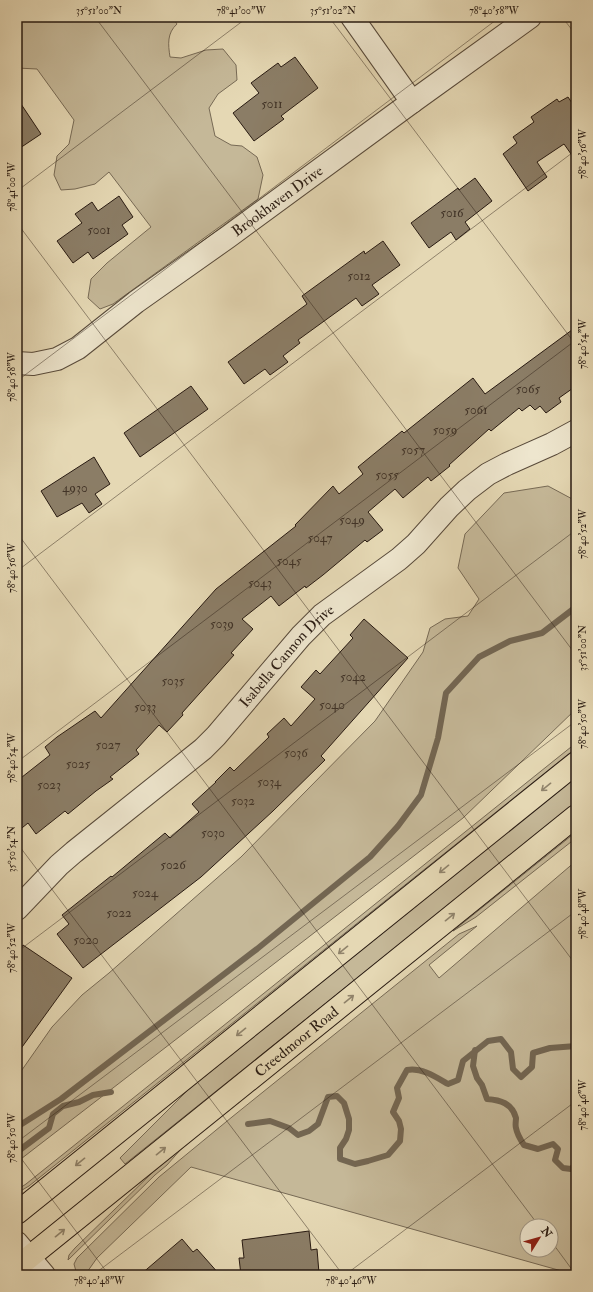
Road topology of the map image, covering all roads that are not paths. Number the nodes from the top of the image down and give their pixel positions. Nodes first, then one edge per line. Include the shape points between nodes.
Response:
1 (352, 17) edge
2 (530, 17) edge
3 (412, 102) junction
4 (17, 363) edge
5 (576, 431) edge
6 (576, 763) edge
7 (576, 816) edge
8 (17, 909) edge
9 (17, 1213) edge
10 (21, 1256) edge
11 (44, 1275) edge

1 - 3 street
2 - 3 street, Brookhaven Drive
3 - 4 street, Brookhaven Drive via 136,302 78,348 57,359 33,364
5 - 8 street, Isabella Cannon Drive via 495,470 467,490 399,559 322,615 200,752 74,852
6 -> 9 main road
10 -> 7 main road, Creedmoor Road
10 - 11 street

